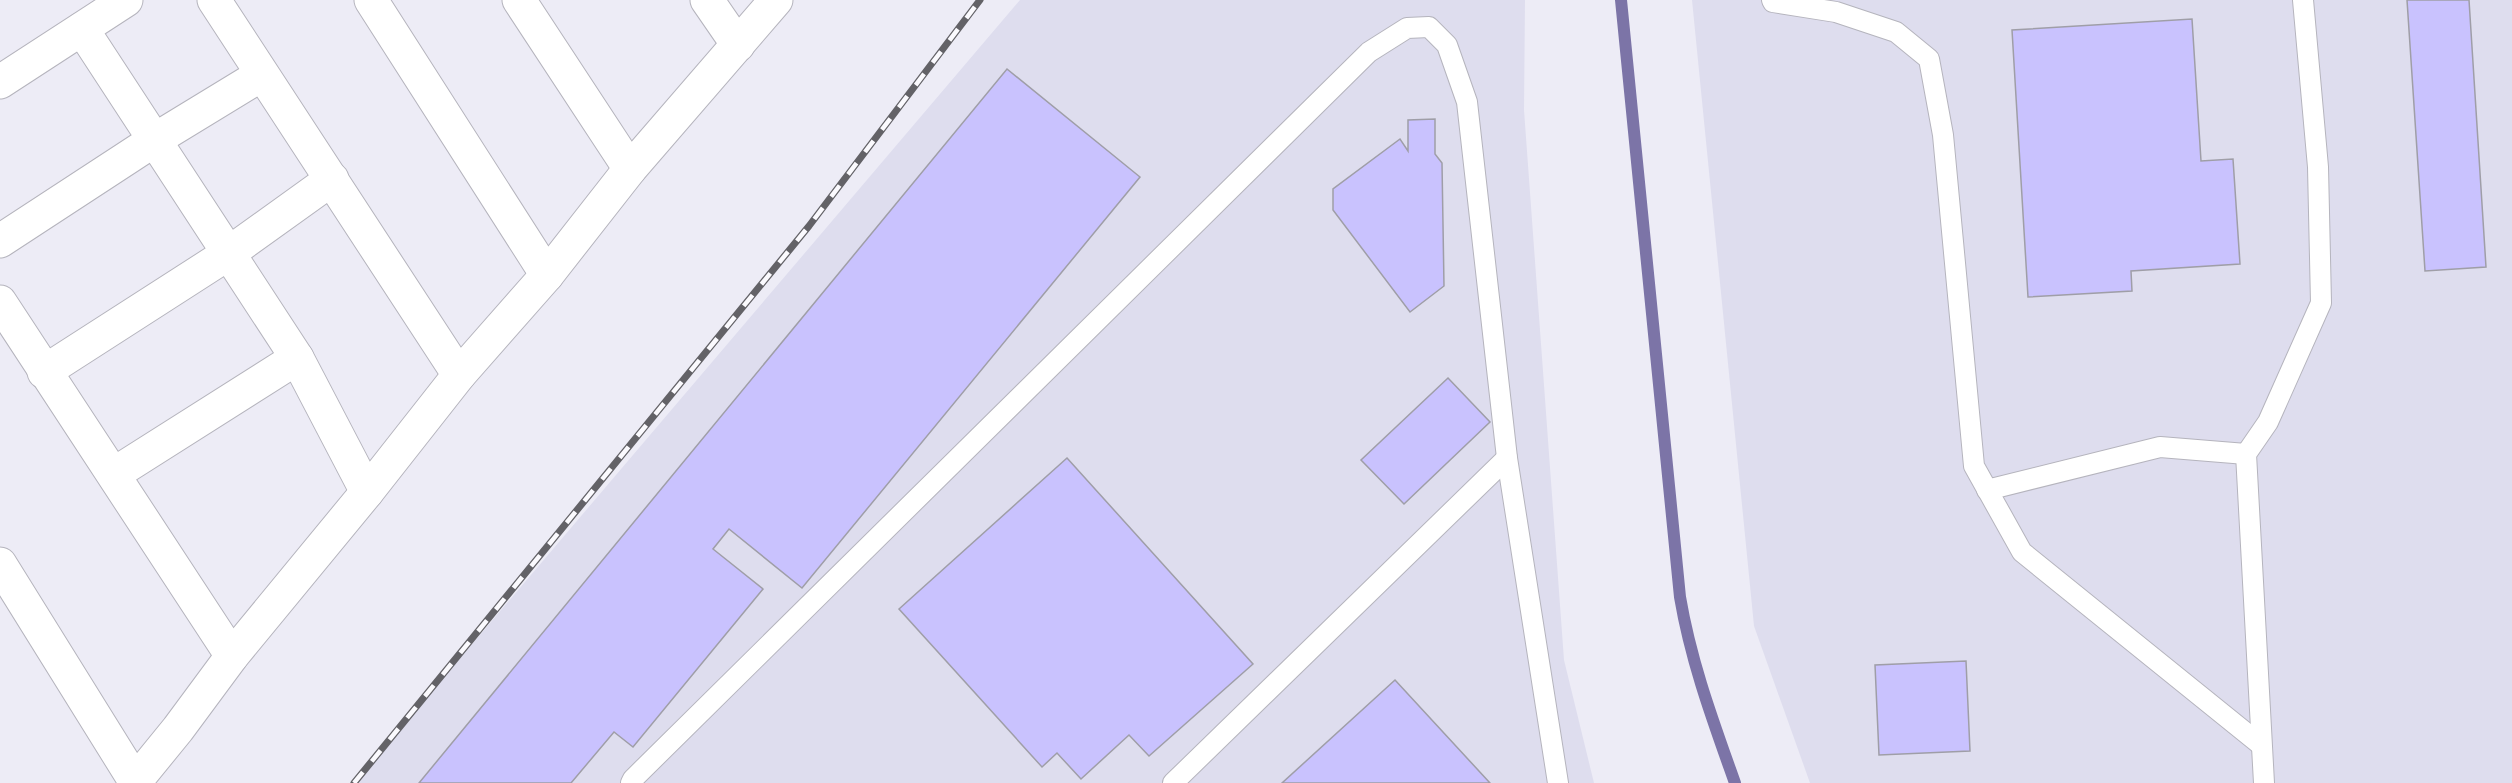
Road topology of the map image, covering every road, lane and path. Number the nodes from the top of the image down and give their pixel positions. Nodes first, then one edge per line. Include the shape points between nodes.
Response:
1 (126, 0) edge
2 (214, 0) edge
3 (371, 0) edge
4 (519, 0) edge
5 (707, 0) edge
6 (776, 0) edge
7 (1772, 0) edge
8 (2303, 0) edge
9 (82, 29) junction
10 (738, 45) junction
11 (261, 75) junction
12 (0, 82) edge
13 (156, 139) junction
14 (630, 169) junction
15 (332, 179) junction
16 (0, 241) edge
17 (230, 253) junction
18 (547, 275) junction
19 (0, 302) edge
20 (297, 358) junction
21 (44, 372) junction
22 (459, 375) junction
23 (2246, 454) junction
24 (1507, 458) junction
25 (114, 474) junction
26 (1988, 490) junction
27 (367, 492) junction
28 (0, 564) edge
29 (232, 656) junction
30 (2261, 745) junction
31 (134, 782) edge
32 (631, 783) edge
33 (1173, 783) edge
34 (1558, 783) edge
35 (2264, 783) edge

1 - 9 street
2 - 11 street
3 - 18 street
4 - 14 street
5 - 10 street
6 - 10 street
7 - 26 lane via 1836,12 1896,32 1929,59 1943,135 1974,466
8 - 23 lane via 2318,167 2321,303 2268,422
9 - 12 street
9 - 13 street
10 - 14 street
11 - 13 street
11 - 15 street
13 - 16 street
13 - 17 street
14 - 18 street
15 - 17 street
15 - 22 street
17 - 20 street
17 - 21 street
18 - 22 street
19 - 21 street
20 - 25 street
20 - 27 street
21 - 25 street
22 - 27 street
23 - 26 lane via 2160,447
23 - 30 lane
24 - 32 lane via 1467,102 1447,45 1430,27 1407,28 1369,52
24 - 33 lane
24 - 34 lane
25 - 29 street
26 - 30 lane via 2022,552
27 - 29 street
28 - 31 street
29 - 31 street
30 - 35 lane

